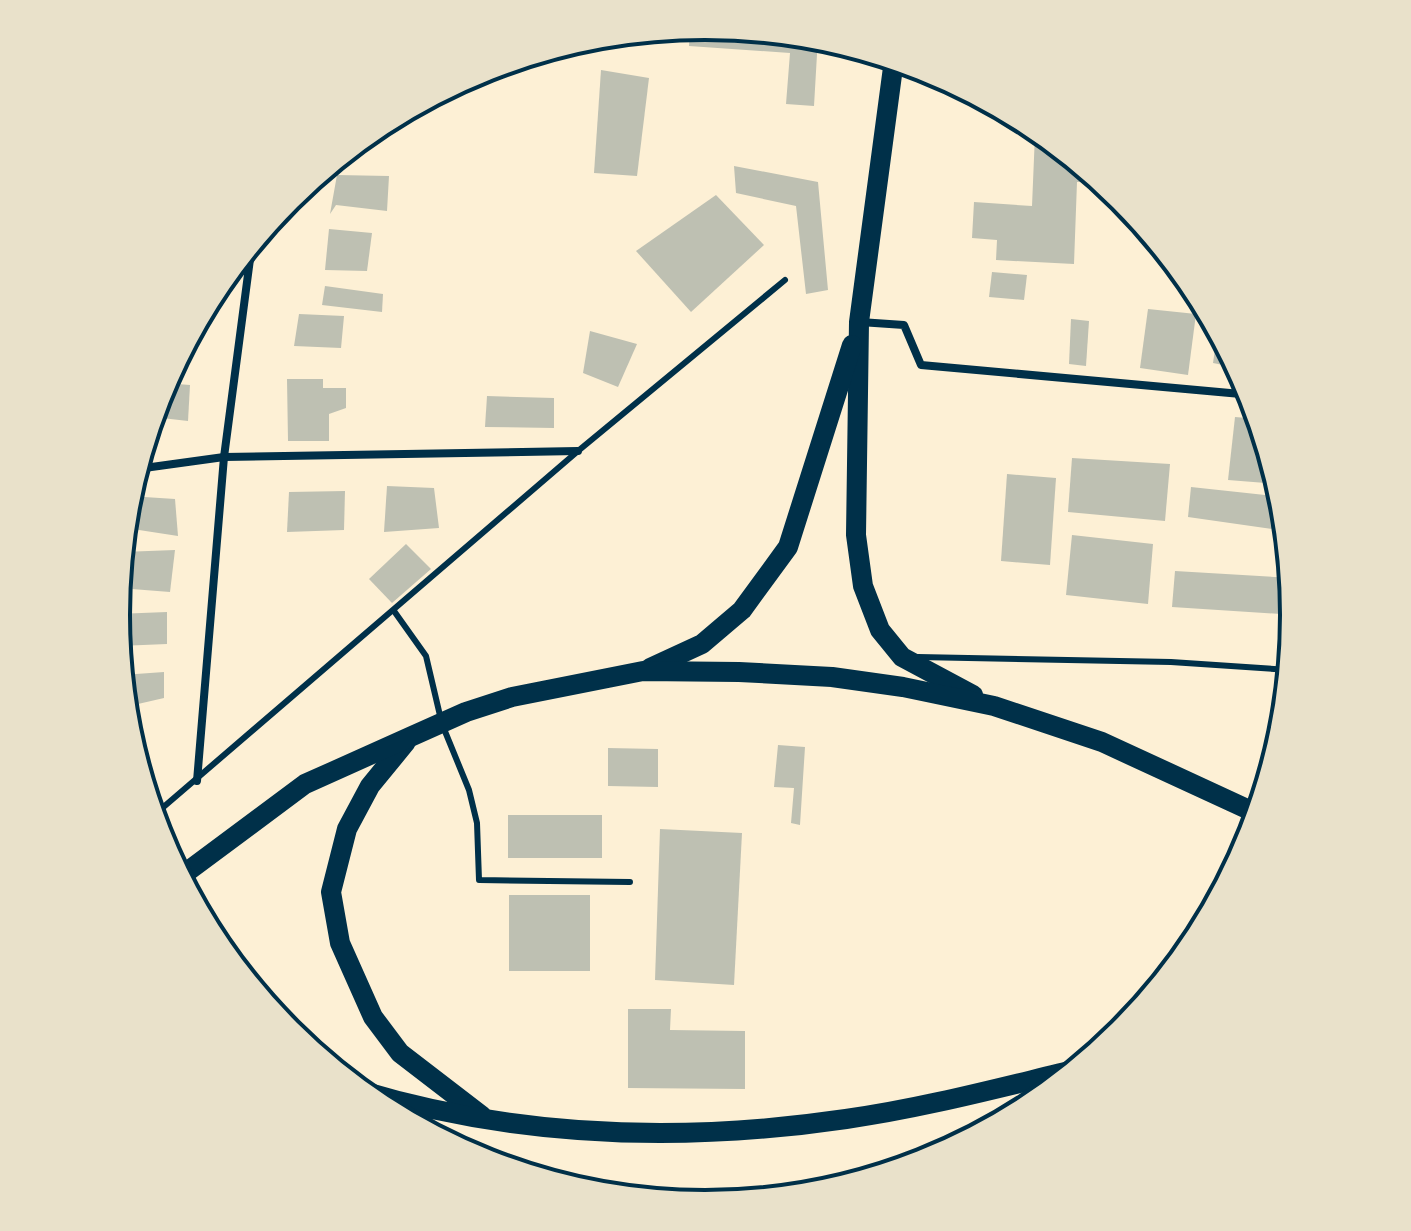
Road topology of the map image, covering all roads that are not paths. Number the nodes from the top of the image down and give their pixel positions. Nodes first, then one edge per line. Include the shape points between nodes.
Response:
1 (892, 72) edge
2 (249, 265) edge
3 (785, 280) dead end
4 (859, 322) junction
5 (1236, 394) edge
6 (578, 451) junction
7 (224, 457) junction
8 (150, 467) edge
9 (394, 611) junction
10 (902, 657) junction
11 (1278, 669) edge
12 (643, 671) junction
13 (994, 706) junction
14 (442, 724) junction
15 (410, 737) junction
16 (197, 781) junction
17 (164, 807) edge
18 (1247, 808) edge
19 (189, 870) edge
20 (630, 882) dead end
21 (1052, 1075) edge
22 (392, 1098) edge
23 (489, 1121) junction

1 - 4 main road
2 - 7 street
3 - 6 lane
4 - 5 street via 904,325 921,365
4 - 10 main road via 856,535 863,586 880,630
4 - 12 main road via 788,547 742,610 712,636
6 - 7 street
6 - 9 lane
7 - 8 street
7 - 16 street
9 - 14 lane via 426,656
9 - 16 lane
10 - 11 lane
10 - 13 main road
12 - 13 main road via 832,677
12 - 14 main road via 512,697
13 - 18 main road via 1102,742
14 - 15 main road
14 - 20 lane via 477,823 479,880
15 - 19 main road via 305,784
15 - 23 main road via 370,786 347,829 331,892 340,943 373,1017 400,1053
16 - 17 lane
21 - 23 main road via 848,1119 737,1131 649,1135
22 - 23 main road

